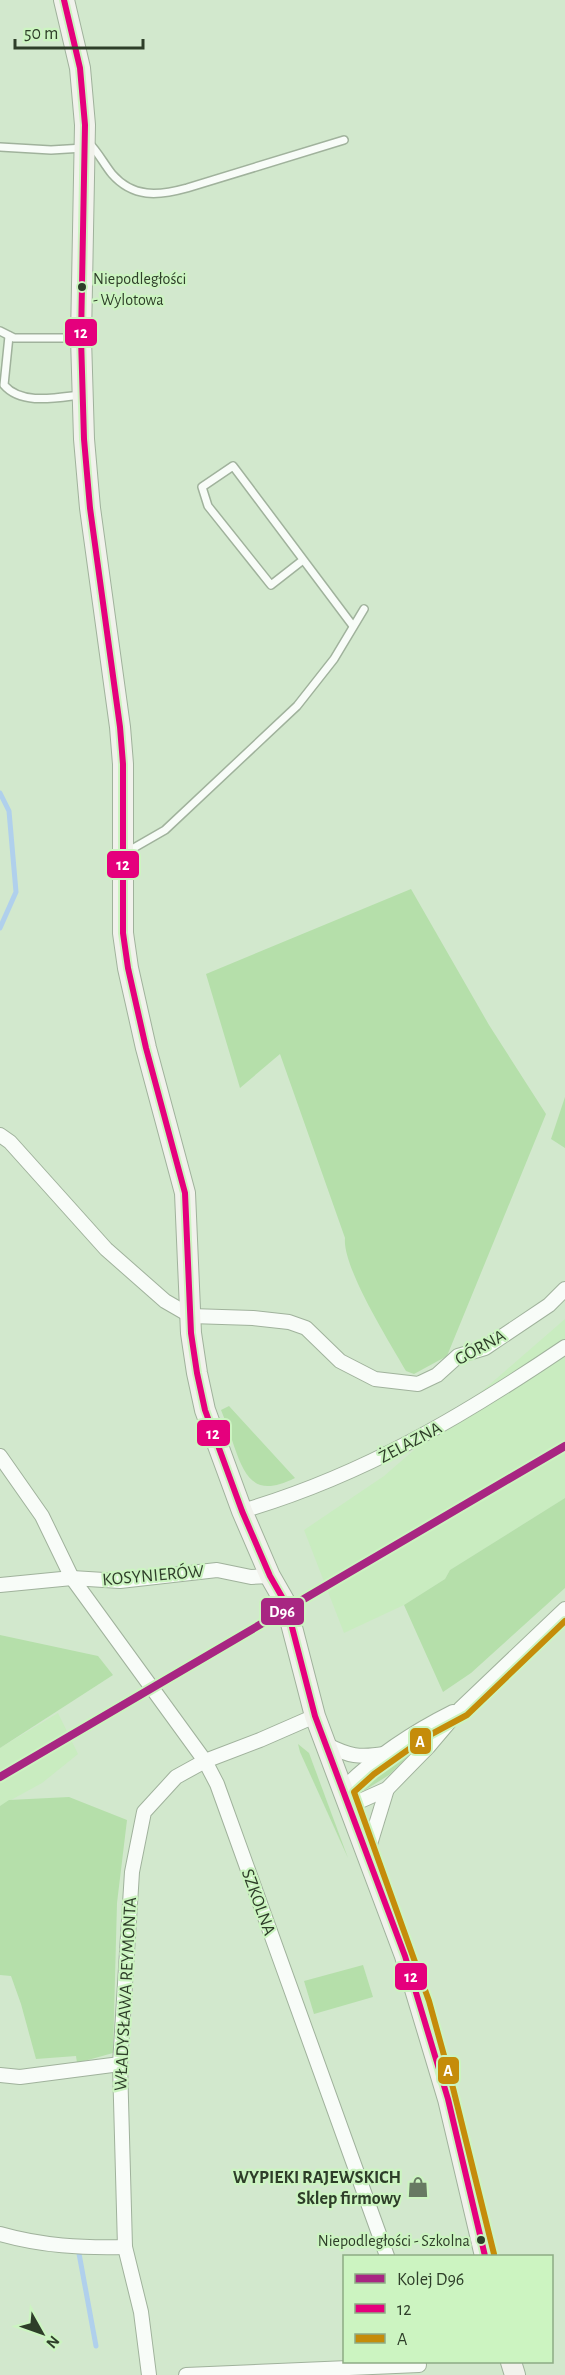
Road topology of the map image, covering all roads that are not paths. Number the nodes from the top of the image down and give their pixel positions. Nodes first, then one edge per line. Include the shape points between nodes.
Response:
1 (64, 0) edge
2 (344, 140) dead end
3 (85, 143) junction
4 (0, 147) edge
5 (0, 331) edge
6 (9, 336) junction
7 (81, 338) junction
8 (82, 395) junction
9 (303, 560) junction
10 (364, 609) dead end
11 (353, 626) junction
12 (122, 855) junction
13 (0, 1135) edge
14 (565, 1289) edge
15 (191, 1316) junction
16 (565, 1347) edge
17 (0, 1456) edge
18 (242, 1511) junction
19 (270, 1576) junction
20 (72, 1578) junction
21 (0, 1585) edge
22 (565, 1609) edge
23 (461, 1708) junction
24 (315, 1716) junction
25 (327, 1745) junction
26 (386, 1753) junction
27 (205, 1761) junction
28 (387, 1789) junction
29 (346, 1797) junction
30 (367, 1854) junction
31 (120, 2064) junction
32 (0, 2075) edge
33 (0, 2234) edge
34 (125, 2247) junction
35 (387, 2255) edge
36 (485, 2255) edge
37 (420, 2367) edge
38 (149, 2375) edge
39 (186, 2375) edge

1 - 3 main road via 80,68
2 - 3 lane via 187,188 147,195 132,191
3 - 4 lane via 51,150
3 - 7 main road
5 - 6 lane
6 - 7 lane
6 - 8 lane via 4,385 11,394 22,398
7 - 8 main road
8 - 12 main road via 90,507 120,727
9 - 9 lane via 233,466 202,487 208,506 271,585
9 - 11 lane
10 - 11 lane
11 - 12 lane via 334,659 297,706 165,830
12 - 15 main road via 123,933 128,968 185,1193
13 - 15 street via 106,1249 165,1301
14 - 15 street, GÓRNA via 549,1305 485,1348 458,1356 418,1384 358,1372 340,1361 306,1328 289,1322
15 - 18 main road via 205,1410
16 - 18 street, ŻELAZNA via 428,1434 330,1482
17 - 20 street, SZKOLNA via 42,1516
18 - 19 main road
19 - 20 street, KOSYNIERÓW via 252,1577 217,1570 120,1581
19 - 24 main road via 286,1604
20 - 21 street, KOSYNIERÓW
20 - 27 street, SZKOLNA
22 - 23 street
23 - 26 street
23 - 28 street
24 - 25 main road
24 - 27 street, WŁADYSŁAWA REYMONTA
25 - 26 street via 349,1755
25 - 29 main road
26 - 29 street
27 - 31 street, WŁADYSŁAWA REYMONTA via 176,1777 144,1812 132,1872
27 - 35 street, SZKOLNA via 217,1784
28 - 29 street
28 - 30 street
29 - 30 main road
30 - 36 main road via 429,2033
31 - 32 street via 20,2077
31 - 34 street, WŁADYSŁAWA REYMONTA
33 - 34 street via 74,2248
34 - 38 street, WŁADYSŁAWA REYMONTA via 141,2312
37 - 39 street

